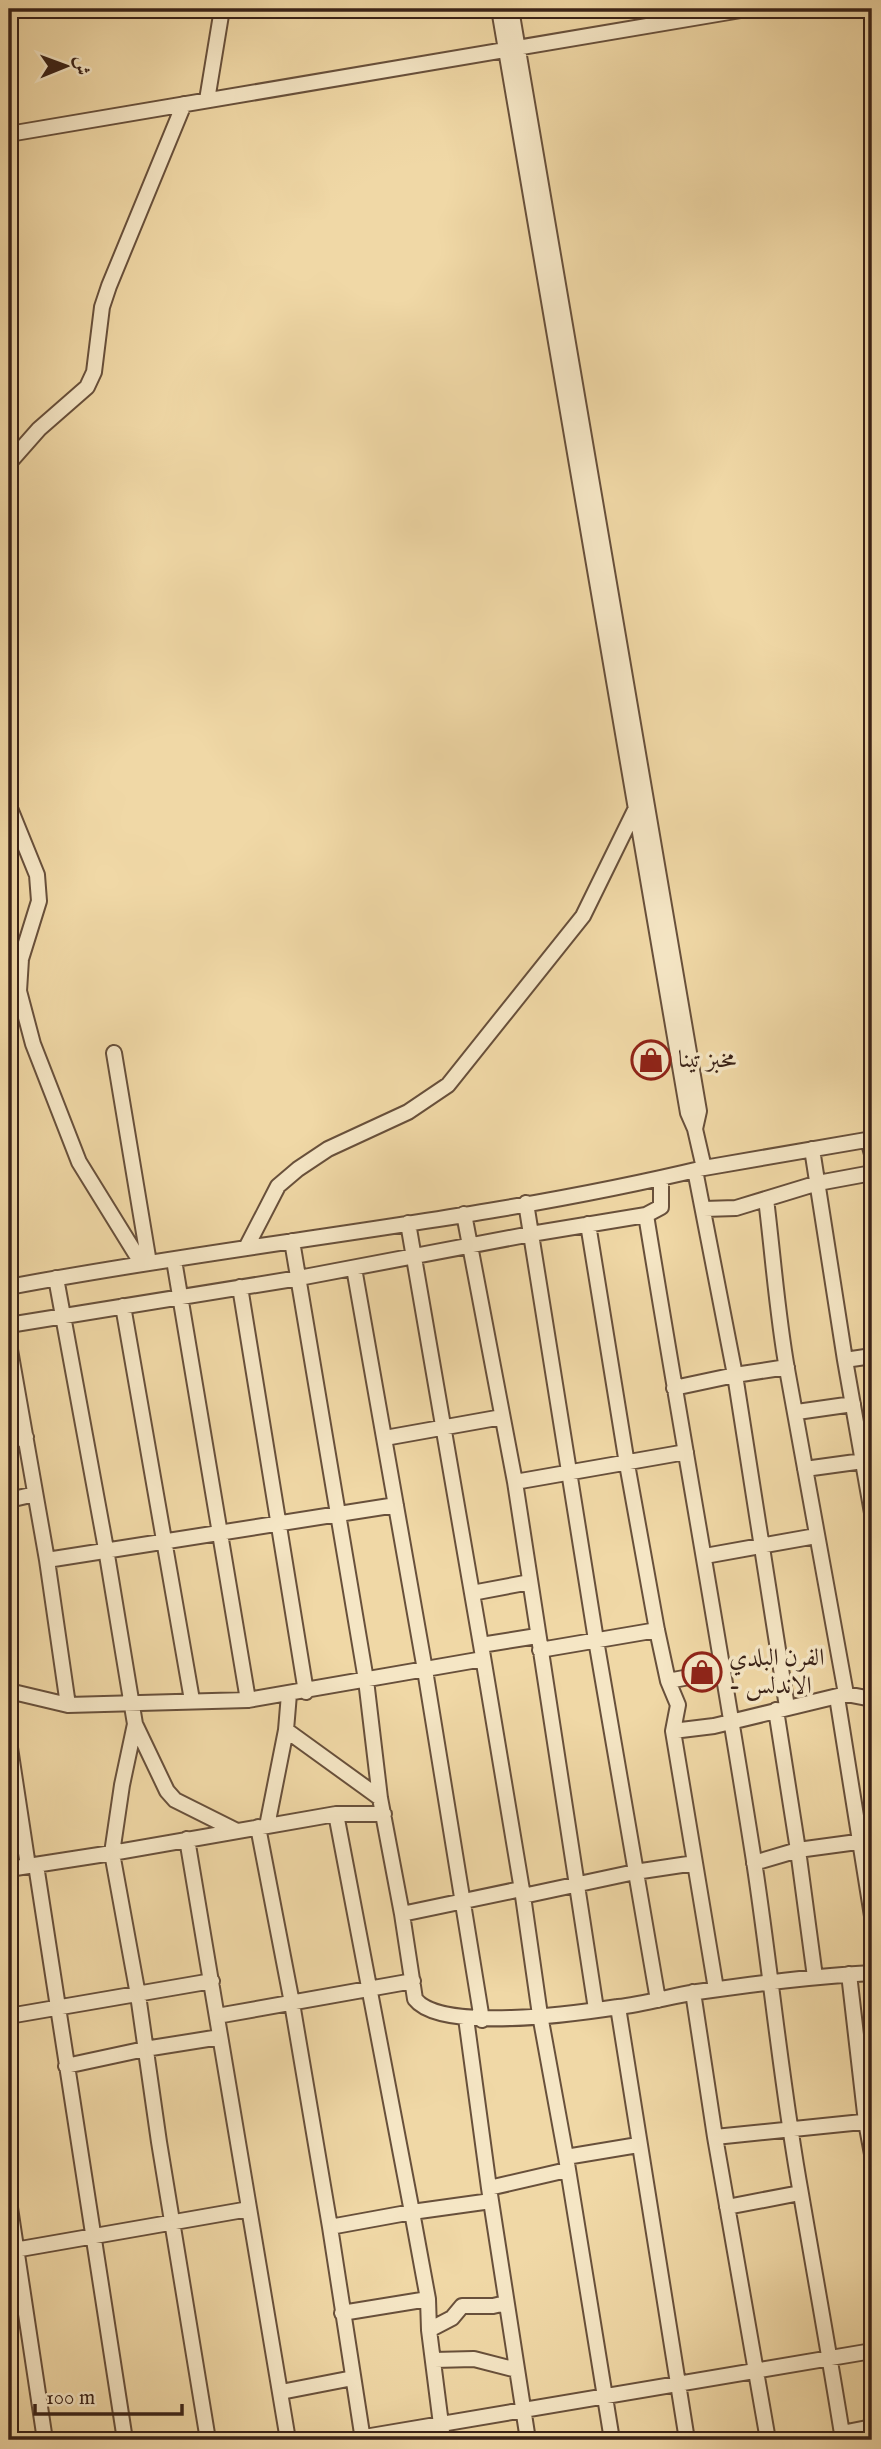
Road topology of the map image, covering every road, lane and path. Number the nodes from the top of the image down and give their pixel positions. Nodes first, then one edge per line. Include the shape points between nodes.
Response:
1 (222, 9) edge
2 (499, 9) edge
3 (511, 9) edge
4 (747, 9) edge
5 (512, 47) junction
6 (207, 100) junction
7 (184, 104) junction
8 (9, 134) edge
9 (9, 463) edge
10 (9, 806) edge
11 (636, 808) junction
12 (114, 1053) dead end
13 (695, 1129) junction
14 (871, 1144) edge
15 (812, 1149) junction
16 (699, 1169) junction
17 (872, 1173) edge
18 (661, 1178) junction
19 (818, 1183) junction
20 (766, 1199) junction
21 (526, 1203) junction
22 (704, 1209) junction
23 (464, 1213) junction
24 (646, 1215) junction
25 (408, 1223) junction
26 (588, 1224) junction
27 (531, 1234) junction
28 (292, 1241) junction
29 (470, 1247) junction
30 (246, 1248) junction
31 (413, 1258) junction
32 (174, 1260) junction
33 (146, 1263) junction
34 (354, 1268) junction
35 (57, 1278) junction
36 (299, 1278) junction
37 (9, 1287) edge
38 (240, 1287) junction
39 (179, 1296) junction
40 (122, 1306) junction
41 (62, 1316) junction
42 (9, 1325) edge
43 (9, 1343) edge
44 (872, 1356) edge
45 (845, 1360) junction
46 (787, 1367) junction
47 (734, 1375) junction
48 (674, 1388) junction
49 (853, 1404) junction
50 (797, 1412) junction
51 (502, 1418) junction
52 (444, 1427) junction
53 (26, 1437) junction
54 (385, 1438) junction
55 (9, 1440) edge
56 (686, 1452) junction
57 (863, 1461) junction
58 (627, 1464) junction
59 (805, 1469) junction
60 (569, 1472) junction
61 (515, 1482) junction
62 (35, 1494) junction
63 (9, 1500) edge
64 (396, 1505) junction
65 (337, 1513) junction
66 (872, 1513) edge
67 (280, 1524) junction
68 (221, 1531) junction
69 (816, 1536) junction
70 (162, 1540) junction
71 (762, 1544) junction
72 (106, 1549) junction
73 (705, 1556) junction
74 (47, 1559) junction
75 (530, 1582) junction
76 (472, 1593) junction
77 (657, 1630) junction
78 (596, 1640) junction
79 (538, 1643) junction
80 (482, 1652) junction
81 (425, 1670) junction
82 (721, 1671) junction
83 (366, 1680) junction
84 (668, 1681) junction
85 (9, 1690) edge
86 (306, 1692) junction
87 (289, 1694) junction
88 (842, 1696) junction
89 (872, 1699) edge
90 (192, 1700) junction
91 (248, 1700) junction
92 (130, 1703) junction
93 (68, 1705) junction
94 (781, 1709) junction
95 (731, 1722) junction
96 (135, 1724) junction
97 (286, 1730) junction
98 (673, 1731) junction
99 (9, 1741) edge
100 (380, 1798) junction
101 (336, 1814) junction
102 (384, 1814) junction
103 (262, 1827) junction
104 (237, 1831) junction
105 (187, 1839) junction
106 (867, 1841) edge
107 (799, 1850) junction
108 (113, 1853) junction
109 (695, 1863) junction
110 (754, 1863) junction
111 (32, 1865) junction
112 (9, 1869) edge
113 (635, 1872) junction
114 (577, 1886) junction
115 (522, 1893) junction
116 (463, 1903) junction
117 (402, 1914) junction
118 (872, 1916) edge
119 (872, 1973) edge
120 (849, 1974) junction
121 (815, 1977) junction
122 (212, 1981) junction
123 (413, 1981) junction
124 (772, 1982) junction
125 (369, 1988) junction
126 (716, 1989) junction
127 (693, 1993) junction
128 (138, 1995) junction
129 (658, 2000) junction
130 (292, 2003) junction
131 (618, 2007) junction
132 (58, 2009) junction
133 (596, 2009) junction
134 (540, 2015) junction
135 (9, 2016) edge
136 (217, 2016) junction
137 (466, 2018) junction
138 (482, 2020) junction
139 (220, 2037) junction
140 (145, 2049) junction
141 (66, 2066) junction
142 (869, 2121) edge
143 (791, 2128) junction
144 (715, 2137) junction
145 (639, 2144) junction
146 (872, 2154) edge
147 (567, 2163) junction
148 (800, 2193) junction
149 (490, 2195) junction
150 (9, 2201) edge
151 (727, 2207) junction
152 (249, 2209) junction
153 (412, 2212) junction
154 (173, 2222) junction
155 (330, 2227) junction
156 (93, 2236) junction
157 (13, 2250) edge
158 (428, 2299) junction
159 (506, 2303) junction
160 (342, 2314) junction
161 (429, 2330) junction
162 (872, 2351) edge
163 (831, 2358) junction
164 (434, 2360) junction
165 (517, 2370) junction
166 (757, 2370) junction
167 (352, 2378) junction
168 (678, 2384) junction
169 (281, 2392) junction
170 (605, 2396) junction
171 (523, 2410) junction
172 (441, 2424) junction
173 (872, 2427) edge
174 (843, 2436) edge
175 (362, 2439) edge
176 (45, 2440) edge
177 (125, 2440) edge
178 (208, 2440) edge
179 (288, 2440) edge
180 (347, 2440) edge
181 (443, 2440) edge
182 (528, 2440) edge
183 (612, 2440) edge
184 (687, 2440) edge
185 (768, 2440) edge

1 - 6 street
2 - 5 street
3 - 5 street
4 - 5 street
5 - 6 street
5 - 11 street
5 - 13 street via 699,1111
6 - 7 street
7 - 8 street
7 - 9 street via 109,286 94,372 87,387
10 - 33 street via 37,875 39,901 21,959 19,991 33,1044 79,1162
11 - 13 street via 688,1113
11 - 30 street via 583,916 463,1068 408,1112 328,1149 298,1169 278,1186
12 - 33 street
13 - 16 street
14 - 15 street
15 - 16 street
15 - 19 street
16 - 18 street
16 - 22 street
17 - 19 street
18 - 21 street
18 - 24 street via 661,1207
19 - 20 street
19 - 45 street
20 - 22 street via 736,1208
20 - 46 street
21 - 23 street
21 - 27 street
22 - 47 street
23 - 25 street
23 - 29 street
24 - 26 street
24 - 48 street
25 - 28 street
25 - 31 street
26 - 27 street
26 - 58 street
27 - 29 street
27 - 60 street
28 - 30 street
28 - 36 street
29 - 31 street
29 - 51 street
30 - 32 street
31 - 34 street
31 - 52 street
32 - 33 street
32 - 39 street
33 - 35 street
34 - 36 street
34 - 54 street
35 - 37 street
35 - 41 street
36 - 38 street
36 - 65 street
38 - 39 street
38 - 67 street
39 - 40 street
39 - 68 street
40 - 41 street
40 - 70 street
41 - 42 street
41 - 72 street
43 - 53 street
44 - 45 street
45 - 49 street
46 - 47 street
46 - 50 street
47 - 48 street
47 - 71 street
48 - 56 street
49 - 50 street
49 - 57 street
50 - 59 street
51 - 52 street
51 - 61 street
52 - 54 street
52 - 76 street
53 - 55 street
53 - 62 street
54 - 64 street
56 - 58 street
56 - 73 street
57 - 59 street
57 - 66 street
58 - 60 street
58 - 77 street
59 - 69 street
60 - 61 street
60 - 78 street
61 - 75 street
62 - 63 street
62 - 74 street
64 - 65 street
64 - 81 street
65 - 67 street
65 - 83 street
67 - 68 street
67 - 86 street
68 - 70 street
68 - 91 street
69 - 71 street
69 - 88 street
70 - 72 street
70 - 90 street
71 - 73 street
71 - 94 street
72 - 74 street
72 - 92 street
73 - 82 street
74 - 93 street
75 - 76 street
75 - 79 street
76 - 80 street
77 - 78 street
77 - 84 street
78 - 79 street
78 - 113 street
79 - 80 street
79 - 114 street
80 - 81 street
80 - 115 street
81 - 83 street
81 - 116 street
82 - 84 street
82 - 95 street
83 - 86 street
83 - 100 street
84 - 98 street via 678,1705
85 - 93 street
86 - 87 street
87 - 91 street
87 - 97 street
88 - 89 street
88 - 94 street
88 - 106 street
90 - 91 street
90 - 92 street
92 - 93 street
92 - 96 street
94 - 95 street
94 - 107 street
95 - 98 street
95 - 110 street
96 - 104 street via 175,1800
96 - 108 street
97 - 100 street
97 - 103 street
98 - 109 street
99 - 111 street
100 - 102 street
101 - 102 street
101 - 103 street
101 - 125 street
102 - 117 street
103 - 104 street
103 - 130 street
104 - 105 street
105 - 108 street
105 - 122 street
106 - 107 street
106 - 118 street
107 - 110 street
107 - 121 street
108 - 111 street
108 - 128 street
109 - 113 street
109 - 126 street
110 - 124 street
111 - 112 street
111 - 132 street
113 - 114 street
113 - 129 street
114 - 115 street
114 - 133 street
115 - 116 street
115 - 134 street
116 - 117 street
116 - 138 street
117 - 123 street
119 - 120 street
120 - 121 street
120 - 142 street
121 - 124 street
122 - 128 street
122 - 136 street
123 - 125 street
123 - 137 street via 419,2004
124 - 126 street
124 - 143 street
125 - 130 street
125 - 153 street
126 - 127 street
127 - 129 street
127 - 144 street
128 - 132 street
128 - 140 street
129 - 131 street
130 - 136 street
130 - 155 street
131 - 133 street
131 - 145 street
132 - 135 street
132 - 141 street
133 - 134 street
134 - 138 street
134 - 147 street
136 - 139 street
137 - 138 street
137 - 149 street
139 - 140 street
139 - 152 street
140 - 141 street
140 - 154 street
141 - 156 street
142 - 143 street
142 - 146 street
143 - 144 street
143 - 148 street
144 - 151 street
145 - 147 street
145 - 168 street
147 - 149 street
147 - 170 street
148 - 151 street
148 - 163 street
149 - 153 street
149 - 159 street
150 - 157 street
151 - 166 street
152 - 154 street
152 - 169 street
153 - 155 street
153 - 158 street
154 - 156 street
154 - 178 street
155 - 160 street
156 - 157 street
156 - 177 street
157 - 176 street
158 - 160 street
158 - 161 street
159 - 161 street via 462,2306 452,2318
159 - 165 street
160 - 167 street
161 - 164 street
162 - 163 street
163 - 166 street
163 - 174 street
164 - 165 street via 474,2359
164 - 172 street
165 - 171 street
166 - 168 street
166 - 185 street
167 - 169 street
167 - 175 street
168 - 170 street
168 - 184 street
169 - 179 street
170 - 171 street
170 - 183 street
171 - 172 street
171 - 182 street
172 - 175 street
172 - 181 street
173 - 174 street
175 - 180 street

